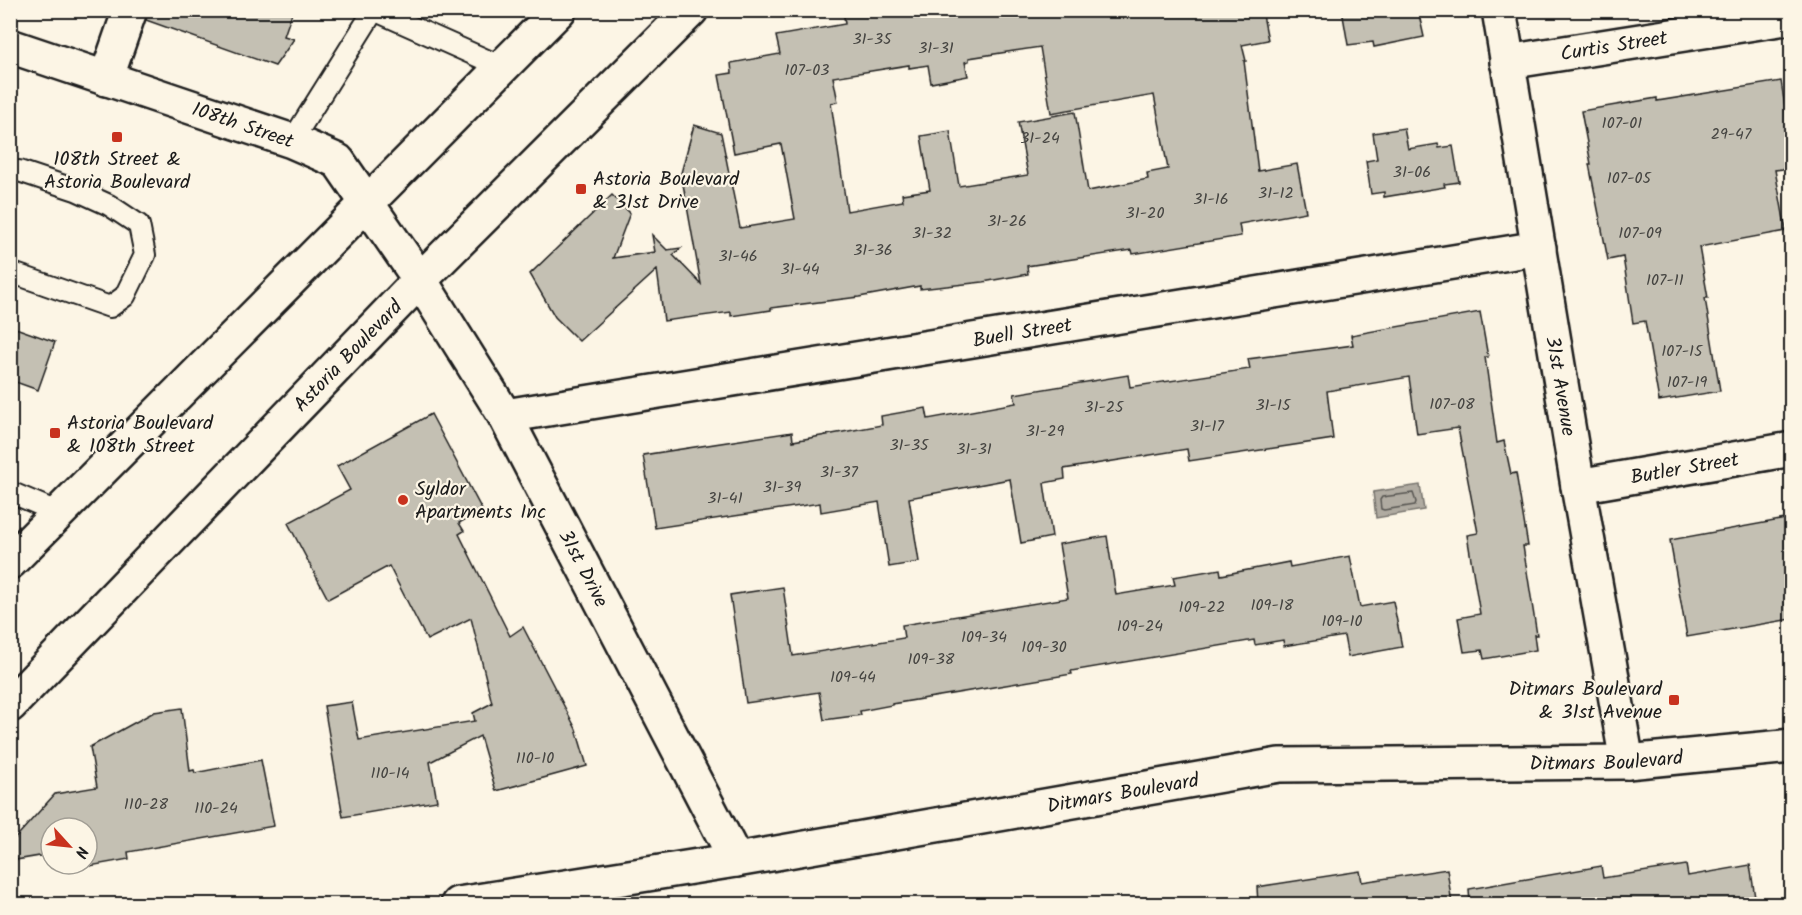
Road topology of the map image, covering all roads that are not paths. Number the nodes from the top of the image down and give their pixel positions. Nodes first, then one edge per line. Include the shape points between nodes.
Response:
1 (130, 10) edge
2 (374, 10) edge
3 (559, 10) edge
4 (691, 10) edge
5 (1499, 10) edge
6 (1791, 17) edge
7 (10, 46) edge
8 (1507, 62) junction
9 (502, 67) junction
10 (106, 79) junction
11 (292, 141) junction
12 (19, 171) dead end
13 (366, 203) junction
14 (1539, 248) junction
15 (10, 272) edge
16 (420, 280) junction
17 (505, 416) junction
18 (1791, 449) edge
19 (1578, 486) junction
20 (10, 492) edge
21 (59, 513) junction
22 (10, 562) edge
23 (10, 705) edge
24 (1791, 746) edge
25 (1627, 762) junction
26 (736, 860) junction
27 (458, 904) edge

1 - 10 street
2 - 9 lane
2 - 11 lane
3 - 9 street
4 - 16 street, Astoria Boulevard
5 - 8 street, 31st Avenue
6 - 8 street, Curtis Street
7 - 10 street, 108th Street
8 - 14 street, 31st Avenue
9 - 13 street
10 - 11 street, 108th Street
11 - 13 street, 108th Street via 338,161
12 - 15 lane via 76,190 117,210 139,225 145,255 125,296 110,308
13 - 16 street, 108th Street
13 - 21 street
14 - 17 street, Buell Street
14 - 19 street, 31st Avenue
16 - 17 street, 31st Drive
16 - 23 street, Astoria Boulevard
17 - 26 street, 31st Drive
18 - 19 street, Butler Street
19 - 25 street, 31st Avenue
20 - 21 lane
21 - 22 street
24 - 25 street, Ditmars Boulevard
25 - 26 street, Ditmars Boulevard via 1279,765
26 - 27 street, Ditmars Boulevard

